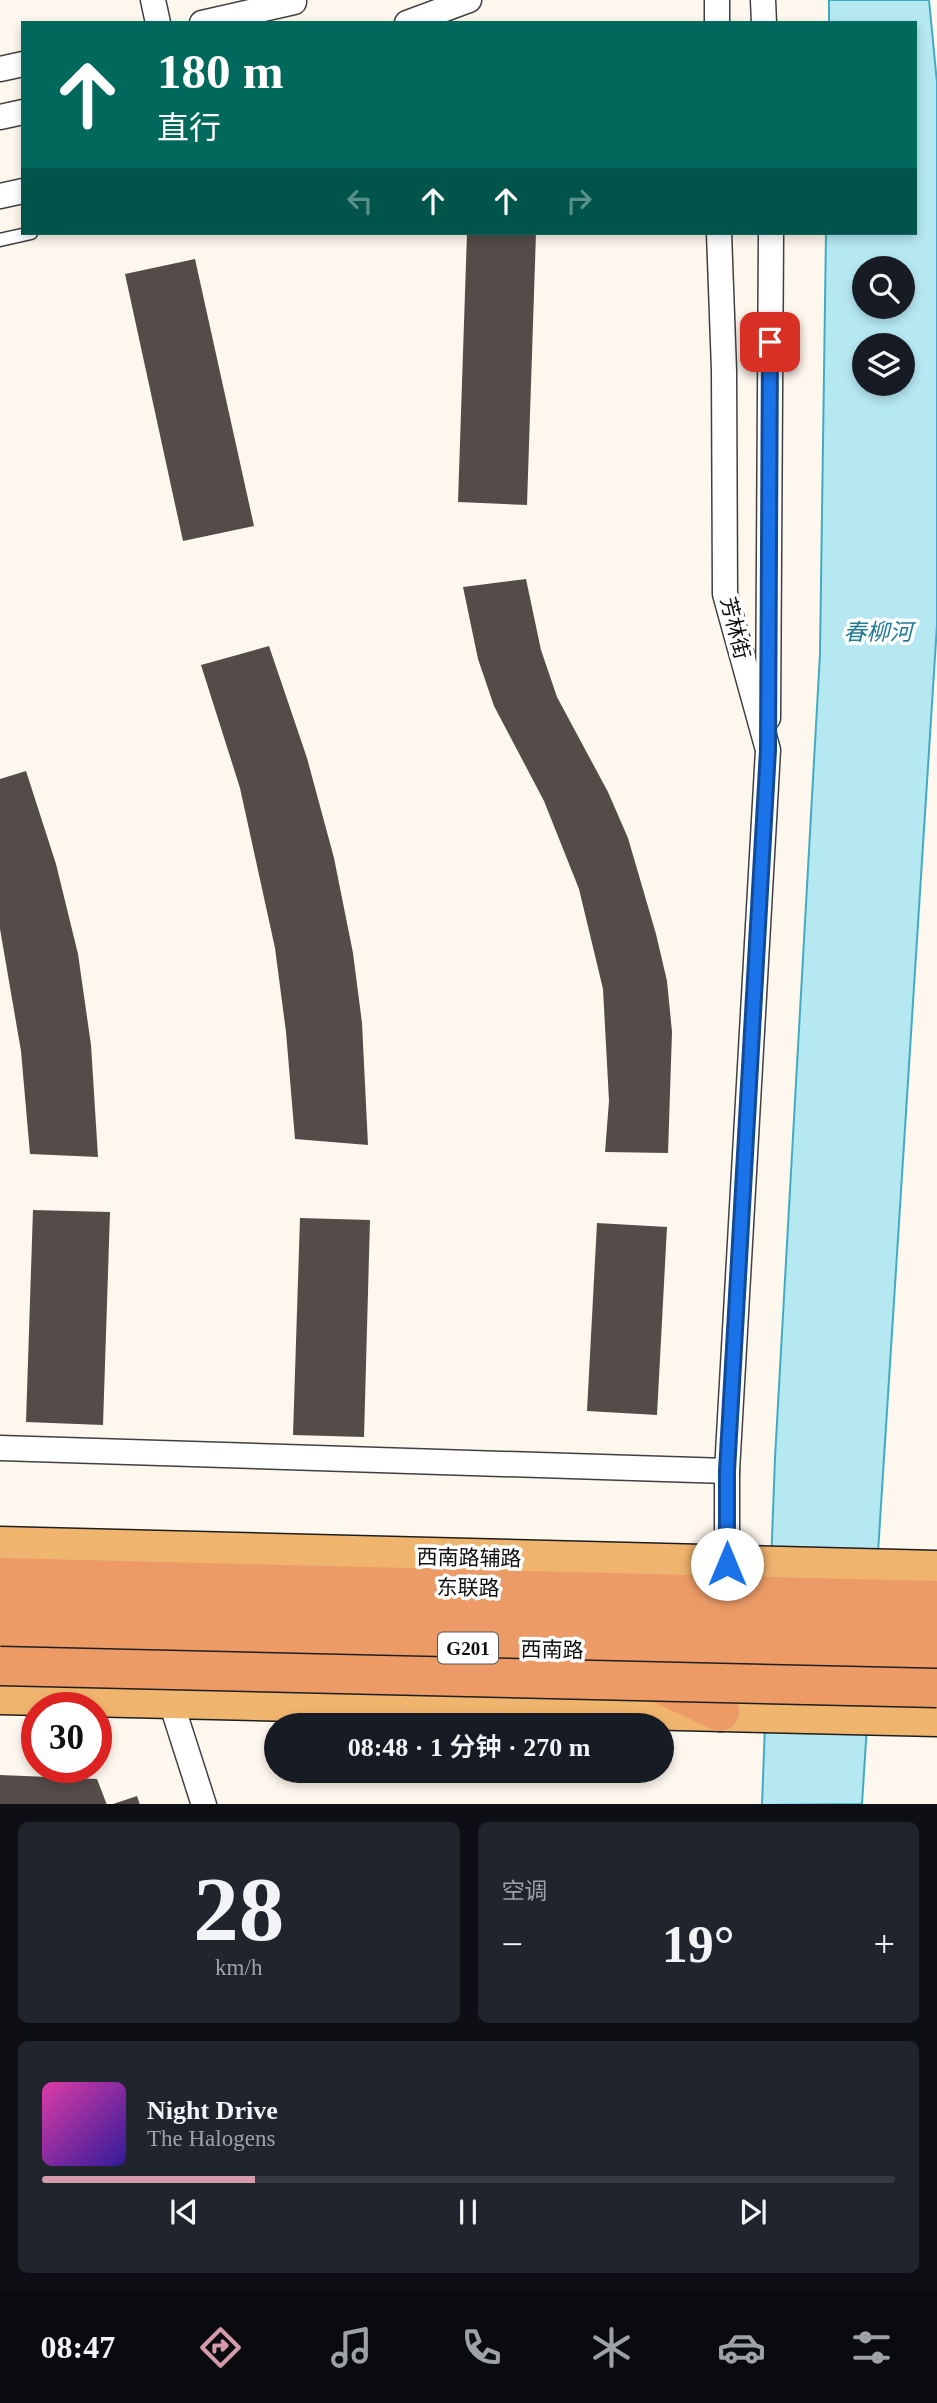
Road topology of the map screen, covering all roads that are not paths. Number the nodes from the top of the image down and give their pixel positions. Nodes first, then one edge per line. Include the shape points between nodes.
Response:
1 (153, 0) edge
2 (469, 0) edge
3 (717, 0) edge
4 (763, 0) edge
5 (293, 2) edge
6 (158, 21) edge
7 (211, 21) edge
8 (412, 21) edge
9 (717, 21) edge
10 (765, 21) edge
11 (21, 64) edge
12 (0, 69) edge
13 (21, 112) edge
14 (0, 117) edge
15 (21, 192) edge
16 (0, 197) edge
17 (22, 235) edge
18 (719, 235) edge
19 (771, 235) edge
20 (0, 240) edge
21 (768, 750) junction
22 (0, 1448) edge
23 (727, 1471) junction
24 (0, 1546) edge
25 (736, 1565) junction
26 (0, 1577) edge
27 (935, 1580) edge
28 (0, 1606) edge
29 (937, 1628) edge
30 (0, 1637) edge
31 (587, 1651) junction
32 (937, 1659) edge
33 (0, 1666) edge
34 (0, 1695) edge
35 (170, 1699) junction
36 (934, 1708) edge
37 (730, 1712) junction
38 (204, 1804) edge

1 - 6 street
2 - 8 street
3 - 9 street
4 - 10 street
5 - 7 street
11 - 12 street
13 - 14 street
15 - 16 street
17 - 20 lane
18 - 21 street, 芳林街 via 725,594
19 - 21 street
21 - 23 street, 芳林街
22 - 23 street
23 - 25 street, 芳林街
24 - 25 main road, 西南路辅路
25 - 27 main road, 西南路辅路
26 - 27 highway, 东联路
28 - 29 highway, 西南路 / G201
30 - 31 highway, 西南路 / G201
31 - 32 highway, 西南路 / G201
31 - 37 highway
33 - 36 highway, bridge
34 - 35 main road
35 - 37 main road
35 - 38 street
36 - 37 main road

